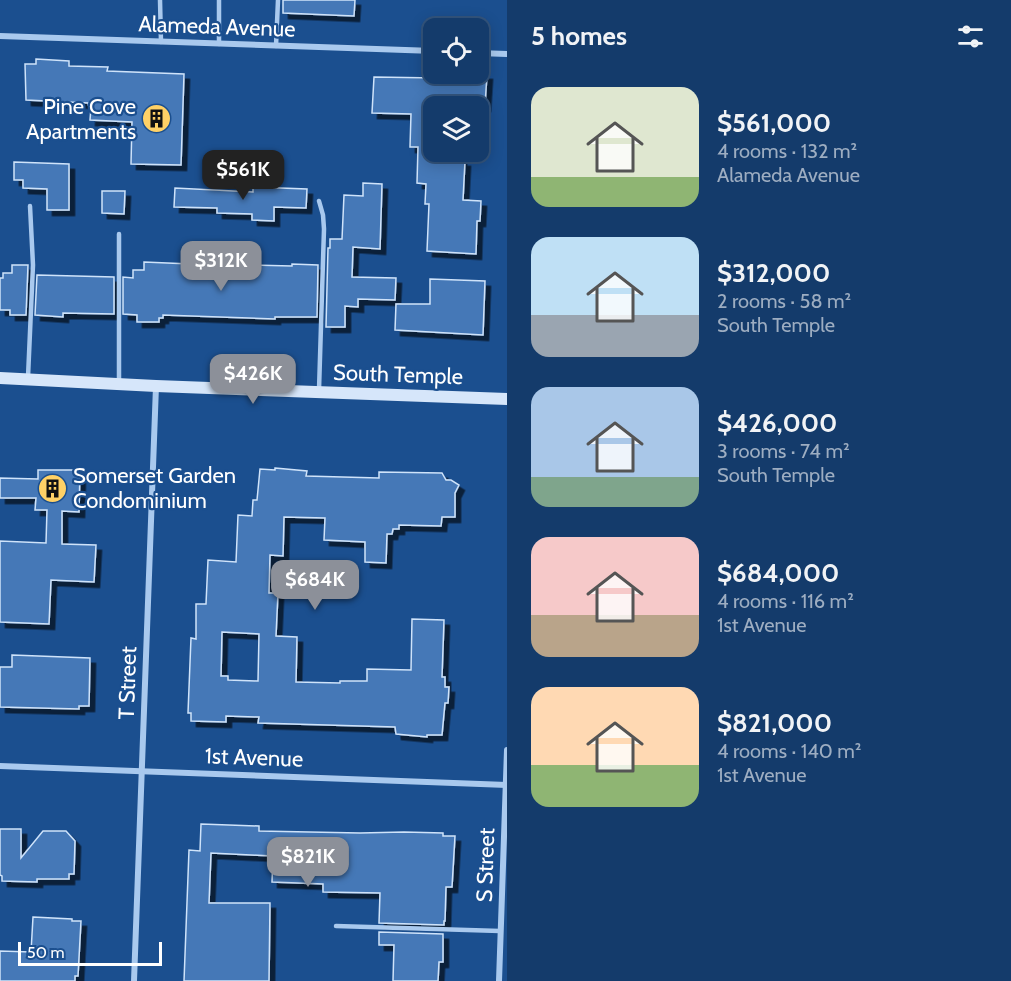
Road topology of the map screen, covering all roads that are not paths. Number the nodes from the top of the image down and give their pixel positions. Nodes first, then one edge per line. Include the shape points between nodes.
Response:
1 (159, 0) edge
2 (219, 0) edge
3 (278, 0) edge
4 (0, 36) edge
5 (161, 42) junction
6 (219, 44) junction
7 (276, 46) junction
8 (423, 51) edge
9 (489, 53) edge
10 (507, 54) edge
11 (319, 201) dead end
12 (30, 206) dead end
13 (119, 234) dead end
14 (0, 378) edge
15 (28, 380) junction
16 (119, 384) junction
17 (156, 386) junction
18 (319, 392) junction
19 (507, 399) edge
20 (507, 750) edge
21 (0, 766) edge
22 (142, 770) junction
23 (506, 785) edge
24 (336, 926) dead end
25 (500, 931) junction
26 (134, 981) edge
27 (499, 981) edge

1 - 5 lane
2 - 6 lane
3 - 7 lane
4 - 5 street, Alameda Avenue
5 - 6 street, Alameda Avenue
6 - 7 street, Alameda Avenue
7 - 8 street, Alameda Avenue
9 - 10 street
11 - 18 lane via 324,230
12 - 15 lane via 33,265
13 - 16 lane
14 - 15 main road, South Temple
15 - 16 main road, South Temple
16 - 17 main road, South Temple
17 - 18 main road, South Temple
17 - 22 street, T Street
18 - 19 main road, South Temple
20 - 23 street, S Street
21 - 22 street, 1st Avenue
22 - 23 street, 1st Avenue
22 - 26 street, T Street
23 - 25 street, S Street
24 - 25 lane
25 - 27 street, S Street

